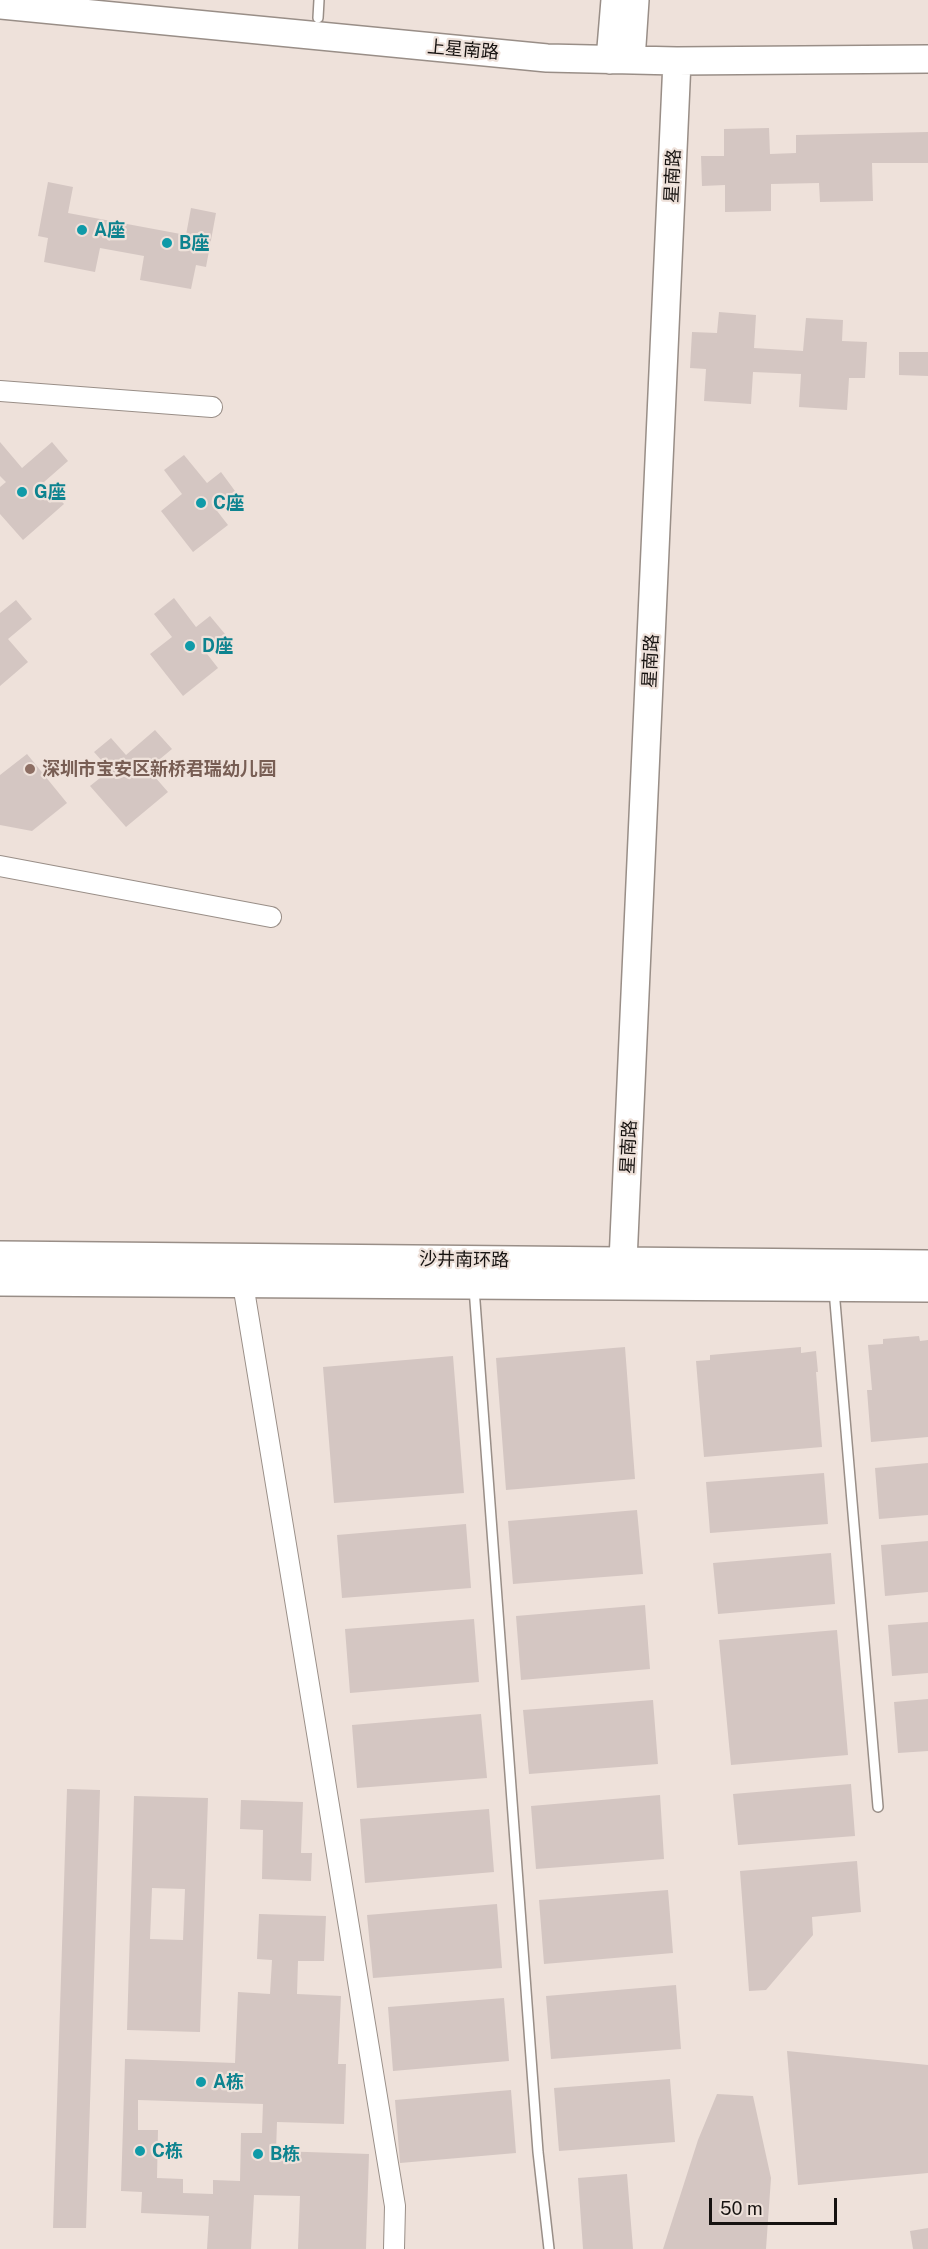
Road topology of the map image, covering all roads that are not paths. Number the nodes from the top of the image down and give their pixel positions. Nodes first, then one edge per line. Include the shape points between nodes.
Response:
1 (137, 0) edge
2 (615, 0) edge
3 (635, 0) edge
4 (0, 5) edge
5 (318, 9) edge
6 (928, 42) edge
7 (621, 52) junction
8 (928, 59) edge
9 (677, 62) junction
10 (0, 391) edge
11 (212, 407) dead end
12 (0, 866) edge
13 (271, 917) dead end
14 (0, 1255) edge
15 (623, 1261) junction
16 (928, 1264) edge
17 (0, 1282) edge
18 (243, 1284) junction
19 (474, 1285) junction
20 (833, 1287) junction
21 (928, 1288) edge
22 (878, 1808) dead end
23 (394, 2249) edge
24 (549, 2249) edge

1 - 5 street, 上星南路
2 - 7 street
3 - 7 street
4 - 7 street, 上星南路 via 535,57
5 - 7 street, 上星南路
6 - 7 street, 上星南路
7 - 9 street, 上星南路
8 - 9 street, 上星南路
9 - 15 street, 星南路
10 - 11 street
12 - 13 street
14 - 15 street, 沙井南环路
15 - 16 street, 沙井南环路
17 - 18 street, 沙井南环路
18 - 19 street, 沙井南环路
18 - 23 street via 395,2206
19 - 20 street, 沙井南环路
19 - 24 lane via 538,2152
20 - 21 street, 沙井南环路
20 - 22 lane

